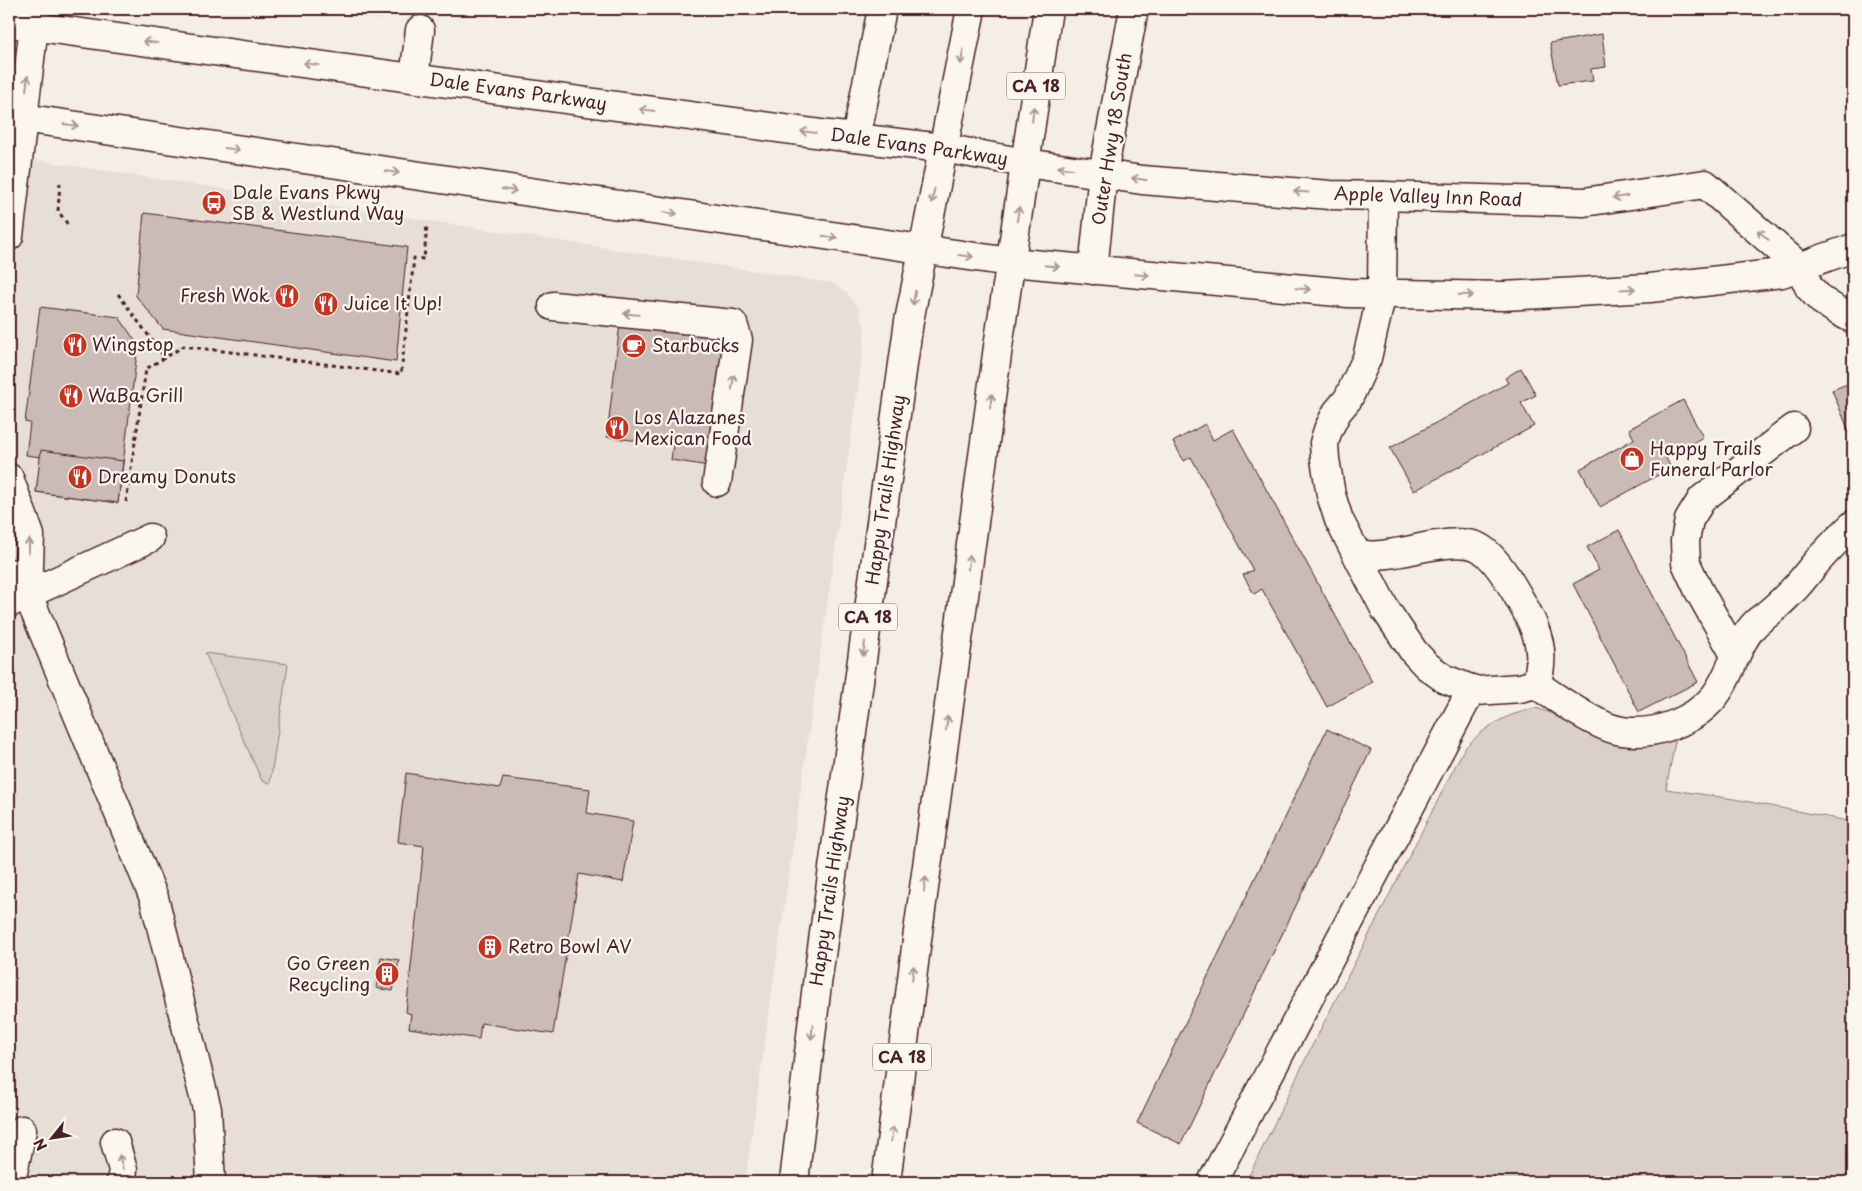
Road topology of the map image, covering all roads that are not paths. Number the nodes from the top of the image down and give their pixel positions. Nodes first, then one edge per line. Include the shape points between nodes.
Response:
1 (882, 9) edge
2 (971, 9) edge
3 (1048, 9) edge
4 (1134, 9) edge
5 (26, 19) edge
6 (420, 30) dead end
7 (414, 78) junction
8 (16, 117) edge
9 (856, 138) junction
10 (943, 148) junction
11 (1026, 163) junction
12 (1103, 173) junction
13 (1383, 196) junction
14 (9, 236) edge
15 (1853, 248) edge
16 (922, 250) junction
17 (1010, 262) junction
18 (1800, 267) junction
19 (1093, 270) junction
20 (1382, 294) junction
21 (553, 306) dead end
22 (1853, 319) edge
23 (1794, 428) dead end
24 (9, 478) edge
25 (717, 482) dead end
26 (1853, 525) edge
27 (150, 538) dead end
28 (1356, 553) junction
29 (9, 573) edge
30 (18, 599) edge
31 (1735, 655) junction
32 (1536, 684) junction
33 (1472, 689) junction
34 (22, 1130) dead end
35 (115, 1142) dead end
36 (11, 1182) edge
37 (121, 1182) edge
38 (211, 1182) edge
39 (794, 1182) edge
40 (886, 1182) edge
41 (1212, 1182) edge

1 - 9 main road
2 -> 10 main road, Happy Trails Highway / CA 18
11 -> 3 main road, CA 18
4 - 12 main road, Outer Hwy 18 South
7 -> 5 main road, Dale Evans Parkway
8 -> 5 main road
6 - 7 main road
9 -> 7 main road, Dale Evans Parkway
8 - 14 main road
8 -> 16 main road
9 - 10 main road, Dale Evans Parkway
10 - 11 main road, Dale Evans Parkway
10 -> 16 main road, Happy Trails Highway / CA 18
12 -> 11 main road, Apple Valley Inn Road
17 -> 11 main road, CA 18
13 -> 12 main road, Apple Valley Inn Road via 1330,195 1142,180
12 - 19 main road, Outer Hwy 18 South
18 -> 13 main road, Apple Valley Inn Road via 1706,184 1584,202
13 - 20 main road
15 - 18 main road
16 -> 17 main road
16 -> 39 main road, Happy Trails Highway / CA 18 via 909,321 817,984
17 -> 19 main road
40 -> 17 main road, CA 18
20 -> 18 main road via 1503,296 1650,288 1782,273
18 - 22 main road via 1809,287 1821,300
19 -> 20 main road
20 - 28 main road via 1367,358 1348,399 1332,420 1324,443 1331,495
25 -> 21 main road via 738,340 733,324
23 - 31 main road via 1702,499 1689,520 1686,563
30 -> 24 main road via 30,535
26 - 31 main road via 1799,584 1755,624
27 - 30 main road
28 - 32 main road via 1366,556 1452,544 1484,550 1517,593 1539,638 1541,658
28 - 33 main road via 1385,609 1414,652 1444,679
29 - 30 main road
30 - 38 main road via 154,898 208,1109
31 - 32 main road via 1714,697 1700,710 1683,721 1642,732 1621,731 1599,724
32 - 33 main road via 1520,688
33 - 41 main road
34 - 36 main road
37 -> 35 main road via 123,1170

